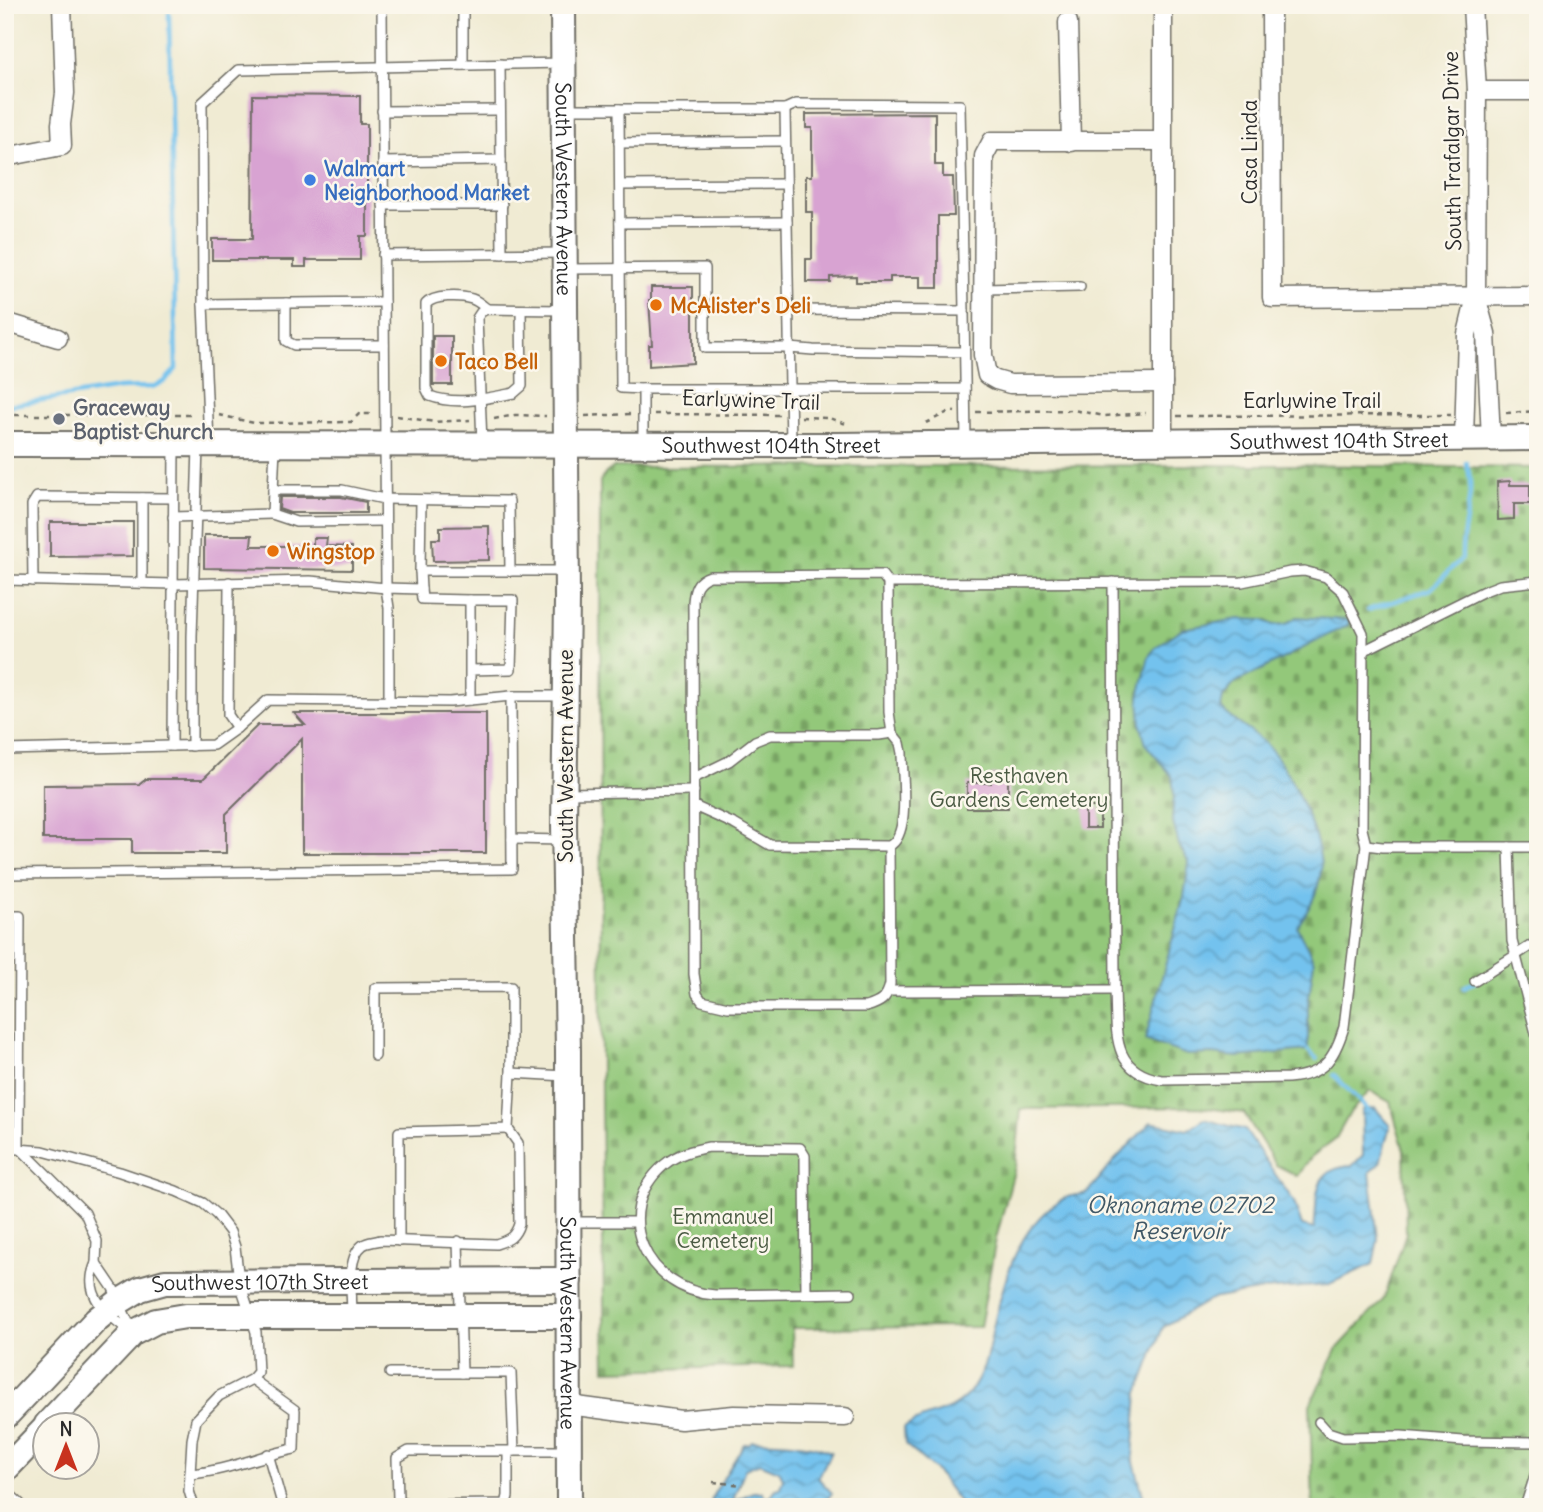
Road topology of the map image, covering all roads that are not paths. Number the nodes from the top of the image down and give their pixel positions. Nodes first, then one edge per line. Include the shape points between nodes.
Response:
1 (62, 5) edge
2 (382, 5) edge
3 (463, 5) edge
4 (563, 5) edge
5 (1163, 5) edge
6 (1271, 5) edge
7 (1472, 5) edge
8 (1068, 22) dead end
9 (564, 63) junction
10 (500, 64) junction
11 (463, 65) junction
12 (382, 66) junction
13 (1476, 91) junction
14 (1538, 91) edge
15 (564, 109) junction
16 (619, 109) junction
17 (785, 109) junction
18 (500, 110) junction
19 (382, 111) junction
20 (785, 141) junction
21 (1162, 141) junction
22 (1071, 142) junction
23 (620, 144) junction
24 (5, 157) edge
25 (501, 160) junction
26 (383, 162) junction
27 (786, 184) junction
28 (620, 185) junction
29 (383, 205) junction
30 (502, 205) junction
31 (787, 222) junction
32 (620, 223) junction
33 (502, 254) junction
34 (383, 255) junction
35 (565, 261) junction
36 (621, 269) junction
37 (1080, 288) dead end
38 (984, 289) junction
39 (1538, 296) edge
40 (1476, 297) junction
41 (384, 302) junction
42 (286, 303) junction
43 (203, 304) junction
44 (487, 309) junction
45 (521, 310) junction
46 (566, 310) junction
47 (788, 310) junction
48 (964, 311) junction
49 (5, 323) edge
50 (58, 338) dead end
51 (384, 345) junction
52 (789, 348) junction
53 (964, 352) junction
54 (1163, 383) junction
55 (643, 388) junction
56 (965, 388) junction
57 (790, 390) junction
58 (480, 400) junction
59 (1464, 427) junction
60 (1491, 427) junction
61 (1538, 438) edge
62 (1163, 442) junction
63 (966, 443) junction
64 (5, 444) edge
65 (791, 444) junction
66 (194, 445) junction
67 (275, 445) junction
68 (384, 445) junction
69 (482, 445) junction
70 (643, 445) junction
71 (566, 446) junction
72 (273, 491) junction
73 (142, 498) junction
74 (173, 498) junction
75 (384, 499) junction
76 (421, 500) junction
77 (272, 514) junction
78 (197, 516) junction
79 (173, 517) junction
80 (384, 521) junction
81 (420, 571) junction
82 (510, 571) junction
83 (567, 571) junction
84 (5, 580) edge
85 (33, 581) junction
86 (1538, 581) edge
87 (229, 582) junction
88 (1113, 582) junction
89 (142, 583) junction
90 (195, 583) junction
91 (888, 583) junction
92 (173, 584) junction
93 (386, 588) junction
94 (421, 589) junction
95 (470, 600) junction
96 (1363, 651) junction
97 (470, 670) junction
98 (511, 696) junction
99 (565, 696) junction
100 (389, 700) junction
101 (470, 700) junction
102 (237, 729) junction
103 (892, 733) junction
104 (172, 746) junction
105 (192, 746) junction
106 (5, 750) edge
107 (694, 778) junction
108 (694, 791) junction
109 (564, 793) junction
110 (694, 806) junction
111 (512, 839) junction
112 (564, 840) junction
113 (1366, 845) junction
114 (889, 846) junction
115 (1538, 846) edge
116 (1509, 847) junction
117 (5, 874) edge
118 (5, 916) edge
119 (1538, 941) edge
120 (1515, 954) junction
121 (1475, 981) dead end
122 (1115, 990) junction
123 (889, 991) junction
124 (1538, 1041) edge
125 (375, 1056) dead end
126 (511, 1073) junction
127 (568, 1076) junction
128 (508, 1129) junction
129 (5, 1147) edge
130 (19, 1147) junction
131 (568, 1222) junction
132 (638, 1222) junction
133 (399, 1241) junction
134 (458, 1241) junction
135 (96, 1263) junction
136 (239, 1280) junction
137 (352, 1280) junction
138 (459, 1280) junction
139 (569, 1280) junction
140 (806, 1293) junction
141 (851, 1293) dead end
142 (113, 1307) junction
143 (352, 1315) junction
144 (461, 1315) junction
145 (250, 1316) junction
146 (569, 1316) junction
147 (133, 1333) junction
148 (390, 1373) dead end
149 (462, 1373) junction
150 (252, 1379) junction
151 (569, 1405) junction
152 (61, 1410) edge
153 (845, 1417) dead end
154 (5, 1418) edge
155 (1319, 1422) dead end
156 (32, 1441) edge
157 (1538, 1442) edge
158 (511, 1451) junction
159 (569, 1451) junction
160 (268, 1454) junction
161 (1538, 1466) edge
162 (5, 1470) edge
163 (190, 1474) junction
164 (194, 1507) edge
165 (283, 1507) edge
166 (569, 1507) edge
167 (1525, 1507) edge

1 - 24 street via 62,146
2 - 12 lane
3 - 11 lane
4 - 9 main road, South Western Avenue
5 - 21 street
6 - 40 street, Casa Linda via 1272,298
7 - 13 street, South Trafalgar Drive
8 - 22 street
9 - 10 lane
9 - 15 main road, South Western Avenue
10 - 11 lane
10 - 18 lane
11 - 12 lane
12 - 19 lane
12 - 43 lane via 238,70 202,103
13 - 14 street
13 - 40 street, South Trafalgar Drive
15 - 16 lane
15 - 35 main road, South Western Avenue
16 - 17 lane
16 - 23 lane
17 - 20 lane
17 - 48 lane via 796,104 960,105
18 - 19 lane
18 - 25 lane
19 - 26 lane
20 - 23 lane
20 - 27 lane
21 - 22 street
21 - 54 street
22 - 38 street via 992,141 984,156
23 - 28 lane
25 - 26 lane
25 - 30 lane
26 - 29 lane
27 - 28 lane
27 - 31 lane
28 - 32 lane
29 - 30 lane
29 - 34 lane
30 - 33 lane
31 - 32 lane
31 - 47 lane
32 - 36 lane
33 - 34 lane
33 - 35 lane
34 - 41 lane
35 - 36 lane
35 - 46 main road, South Western Avenue
36 - 52 lane via 705,268 705,348
36 - 55 lane via 621,388
37 - 38 lane
38 - 54 street via 984,355 987,374 996,380 1010,384
39 - 40 street
40 - 59 street, South Trafalgar Drive via 1467,334
40 - 60 street, South Trafalgar Drive via 1486,334
41 - 42 lane
41 - 51 lane
42 - 43 lane
42 - 51 lane via 286,341 294,345
43 - 66 lane via 208,415
44 - 45 lane
44 - 58 lane via 477,318
44 - 58 lane via 467,298 434,298 425,311 427,393 442,400
45 - 46 lane
45 - 58 lane via 522,386 514,393
46 - 71 main road, South Western Avenue
47 - 48 lane
47 - 52 lane
48 - 53 lane
49 - 50 street
51 - 68 lane
52 - 53 lane
52 - 57 lane
53 - 56 lane
54 - 62 street
55 - 57 lane
55 - 70 lane
56 - 57 lane
56 - 63 lane
57 - 65 lane
58 - 69 lane
59 - 60 main road, Southwest 104th Street
59 - 62 main road, Southwest 104th Street
60 - 61 main road, Southwest 104th Street
62 - 63 main road, Southwest 104th Street
63 - 65 main road, Southwest 104th Street
64 - 66 main road, Southwest 104th Street
65 - 70 main road, Southwest 104th Street
66 - 67 main road, Southwest 104th Street
66 - 74 lane
66 - 78 lane
67 - 68 main road, Southwest 104th Street
67 - 72 lane
68 - 69 main road, Southwest 104th Street
68 - 75 lane
69 - 71 main road, Southwest 104th Street
70 - 71 main road, Southwest 104th Street
71 - 83 main road, South Western Avenue
72 - 75 lane via 342,490
72 - 77 lane
73 - 74 lane
73 - 85 lane via 37,497 32,505
73 - 89 lane
74 - 79 lane
75 - 76 lane
75 - 80 lane
76 - 81 lane
76 - 82 lane via 509,500
77 - 78 lane
77 - 80 lane via 296,522
78 - 79 lane
78 - 90 lane
79 - 92 lane
80 - 93 lane
81 - 82 lane
81 - 94 lane
82 - 83 lane
83 - 99 main road, South Western Avenue
84 - 85 lane
85 - 89 lane
86 - 96 lane via 1482,592
87 - 90 lane
87 - 93 lane via 310,581
87 - 102 lane via 228,715
88 - 91 lane
88 - 96 lane via 1242,582 1290,572 1315,573 1343,592 1363,633
88 - 122 lane
89 - 92 lane
90 - 92 lane
90 - 105 lane
91 - 103 lane
91 - 107 lane via 882,575 873,574 718,575 698,582 693,602
92 - 104 lane
93 - 94 lane
93 - 100 lane
94 - 95 lane via 422,599
95 - 97 lane
95 - 97 lane via 513,600 511,669
96 - 113 lane via 1362,830
97 - 101 lane
98 - 99 lane
98 - 101 lane
98 - 111 lane
99 - 109 main road, South Western Avenue
100 - 101 lane
100 - 102 lane via 268,700
102 - 105 lane via 213,745
103 - 107 lane via 769,735
103 - 114 lane via 902,753 902,830 896,843
104 - 105 lane
104 - 106 lane
107 - 108 lane
108 - 109 lane
108 - 110 lane
109 - 112 main road, South Western Avenue
110 - 114 lane via 770,845
110 - 123 lane via 694,974 702,1001 728,1007 866,1007 880,1002
111 - 112 lane
111 - 117 lane via 512,869
112 - 127 main road, South Western Avenue
113 - 116 lane
113 - 122 lane via 1344,1027 1319,1071 1274,1078 1162,1080 1140,1075 1125,1061 1118,1045
114 - 123 lane
115 - 116 lane
116 - 120 lane
118 - 130 lane via 20,916
119 - 120 lane
120 - 121 lane
120 - 124 lane
122 - 123 lane
125 - 126 lane via 375,988 511,987
126 - 127 lane
126 - 128 lane
127 - 131 main road, South Western Avenue
128 - 133 lane via 400,1132
128 - 134 lane via 518,1143 517,1231 496,1244
129 - 130 lane
130 - 135 lane via 85,1213 97,1241
130 - 136 lane via 90,1163 203,1203 230,1231
131 - 132 lane
131 - 139 main road, South Western Avenue
132 - 140 lane via 641,1241 654,1266 685,1289 715,1295
132 - 140 lane via 653,1177 663,1165 686,1152 709,1147 800,1148 805,1156
133 - 134 lane
133 - 137 lane via 380,1240 361,1247 353,1262
134 - 138 lane
135 - 142 lane
135 - 142 lane via 90,1277 92,1289
136 - 137 main road, Southwest 107th Street
136 - 142 main road, Southwest 107th Street via 165,1282 140,1289
136 - 145 lane
137 - 138 main road, Southwest 107th Street
137 - 143 lane
138 - 139 main road, Southwest 107th Street
138 - 144 lane
139 - 146 main road, South Western Avenue
140 - 141 lane
142 - 147 lane
142 - 147 lane
142 - 154 main road, Southwest 107th Street
143 - 144 main road, Southwest 107th Street
143 - 145 main road, Southwest 107th Street
144 - 146 main road, Southwest 107th Street
144 - 149 lane
145 - 147 main road, Southwest 107th Street via 186,1316 156,1321
145 - 150 lane via 256,1332 258,1372
146 - 151 main road, South Western Avenue
147 - 152 main road, Southwest 107th Street
148 - 149 lane
149 - 158 lane via 511,1373
150 - 160 lane via 295,1410 295,1449
150 - 163 lane via 219,1396 195,1420
151 - 153 street via 681,1420 734,1415
151 - 159 main road, South Western Avenue
155 - 157 lane via 1328,1432 1343,1437
156 - 162 main road, Southwest 107th Street
158 - 158 lane via 404,1452 397,1458 396,1496 411,1505 506,1504
158 - 159 lane
159 - 166 main road, South Western Avenue
160 - 163 lane via 227,1469
160 - 165 lane
161 - 167 lane
163 - 164 lane

